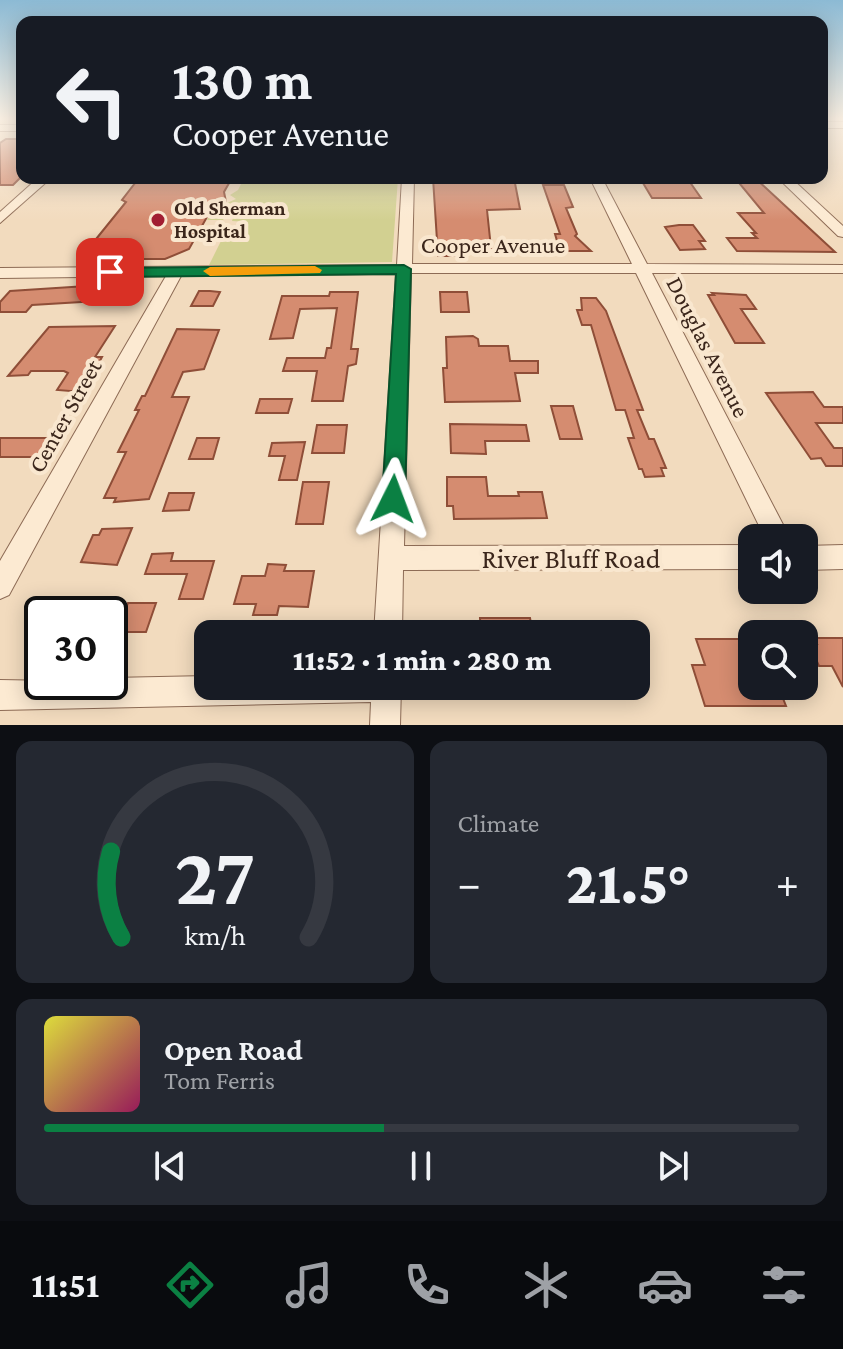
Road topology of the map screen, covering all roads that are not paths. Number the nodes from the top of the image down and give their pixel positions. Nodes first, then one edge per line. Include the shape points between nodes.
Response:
1 (38, 184) edge
2 (408, 184) edge
3 (599, 184) edge
4 (790, 184) edge
5 (0, 219) edge
6 (843, 233) edge
7 (641, 268) junction
8 (404, 269) junction
9 (843, 269) edge
10 (176, 272) junction
11 (0, 273) edge
12 (771, 524) edge
13 (738, 557) edge
14 (843, 557) edge
15 (391, 558) junction
16 (818, 558) edge
17 (0, 586) edge
18 (389, 620) edge
19 (194, 690) edge
20 (0, 695) edge
21 (386, 700) edge
22 (385, 725) edge

1 - 5 street
2 - 8 street
3 - 7 street, Douglas Avenue
4 - 6 street
7 - 8 street, Cooper Avenue
7 - 9 street, Cooper Avenue
7 - 12 street, Douglas Avenue
8 - 10 street, Cooper Avenue
8 - 15 street
10 - 11 street, Cooper Avenue
10 - 17 street, Center Street
13 - 15 street, River Bluff Road
14 - 16 street
15 - 18 street
19 - 20 street
21 - 22 street

